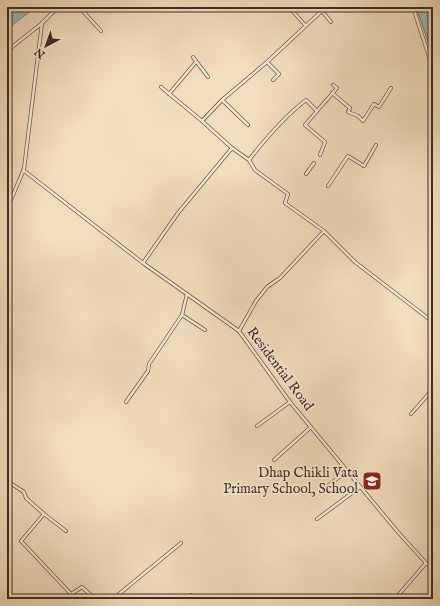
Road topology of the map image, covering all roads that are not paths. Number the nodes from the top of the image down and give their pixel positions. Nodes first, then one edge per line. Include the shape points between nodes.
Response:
1 (58, 7) edge
2 (79, 7) edge
3 (289, 7) edge
4 (326, 7) edge
5 (413, 7) edge
6 (322, 11) junction
7 (331, 22) dead end
8 (42, 24) junction
9 (305, 25) junction
10 (101, 31) dead end
11 (7, 52) edge
12 (193, 57) dead end
13 (196, 62) junction
14 (267, 62) junction
15 (433, 69) edge
16 (208, 77) dead end
17 (273, 80) dead end
18 (334, 85) dead end
19 (161, 87) dead end
20 (391, 88) dead end
21 (332, 93) junction
22 (169, 94) junction
23 (222, 100) junction
24 (317, 111) junction
25 (202, 122) junction
26 (248, 125) dead end
27 (376, 145) dead end
28 (232, 148) junction
29 (320, 155) dead end
30 (249, 160) junction
31 (314, 163) dead end
32 (23, 170) junction
33 (306, 174) dead end
34 (328, 186) dead end
35 (7, 209) edge
36 (324, 232) junction
37 (143, 263) junction
38 (187, 294) junction
39 (182, 315) junction
40 (433, 322) edge
41 (205, 330) dead end
42 (239, 331) junction
43 (433, 389) edge
44 (126, 402) dead end
45 (290, 402) junction
46 (411, 414) dead end
47 (257, 426) dead end
48 (311, 427) junction
49 (274, 460) dead end
50 (347, 471) junction
51 (7, 480) edge
52 (360, 487) junction
53 (321, 491) dead end
54 (44, 514) junction
55 (317, 518) dead end
56 (66, 531) dead end
57 (181, 543) dead end
58 (426, 563) junction
59 (433, 569) edge
60 (191, 595) dead end
61 (95, 599) edge
62 (113, 599) edge
63 (193, 599) edge
64 (395, 599) edge

1 - 8 street
2 - 10 street
3 - 9 street
4 - 6 street
5 - 15 street
6 - 7 street
6 - 9 street
8 - 11 street
8 - 32 street
9 - 14 street
12 - 13 street
13 - 16 street
13 - 22 street
14 - 17 street via 279,74
14 - 23 street
18 - 21 street via 337,88
19 - 22 street
20 - 21 street via 379,107 374,104 363,121 348,112 350,108
21 - 24 street
22 - 25 street
23 - 25 street
23 - 26 street
24 - 29 street via 305,125 326,142
24 - 30 street via 306,100 267,136
25 - 28 street
27 - 34 street via 364,166 348,156
28 - 30 street
28 - 37 street via 178,213
30 - 36 street via 255,170 288,194 285,203
31 - 33 street
32 - 35 street
32 - 37 street, Residential Road
36 - 40 street via 355,262
36 - 42 street via 280,278 267,287
37 - 38 street, Residential Road
38 - 39 street
38 - 42 street, Residential Road
39 - 41 street
39 - 44 street
42 - 45 street, Residential Road
43 - 46 street
45 - 47 street
45 - 48 street, Residential Road
48 - 49 street
48 - 50 street, Residential Road
50 - 52 street, Residential Road
50 - 53 street
51 - 54 street via 24,492 26,498
52 - 55 street
52 - 58 street, Residential Road
54 - 56 street
54 - 61 street via 22,540 71,594 82,586
57 - 62 street
58 - 59 street, Residential Road
58 - 64 street
60 - 63 street

